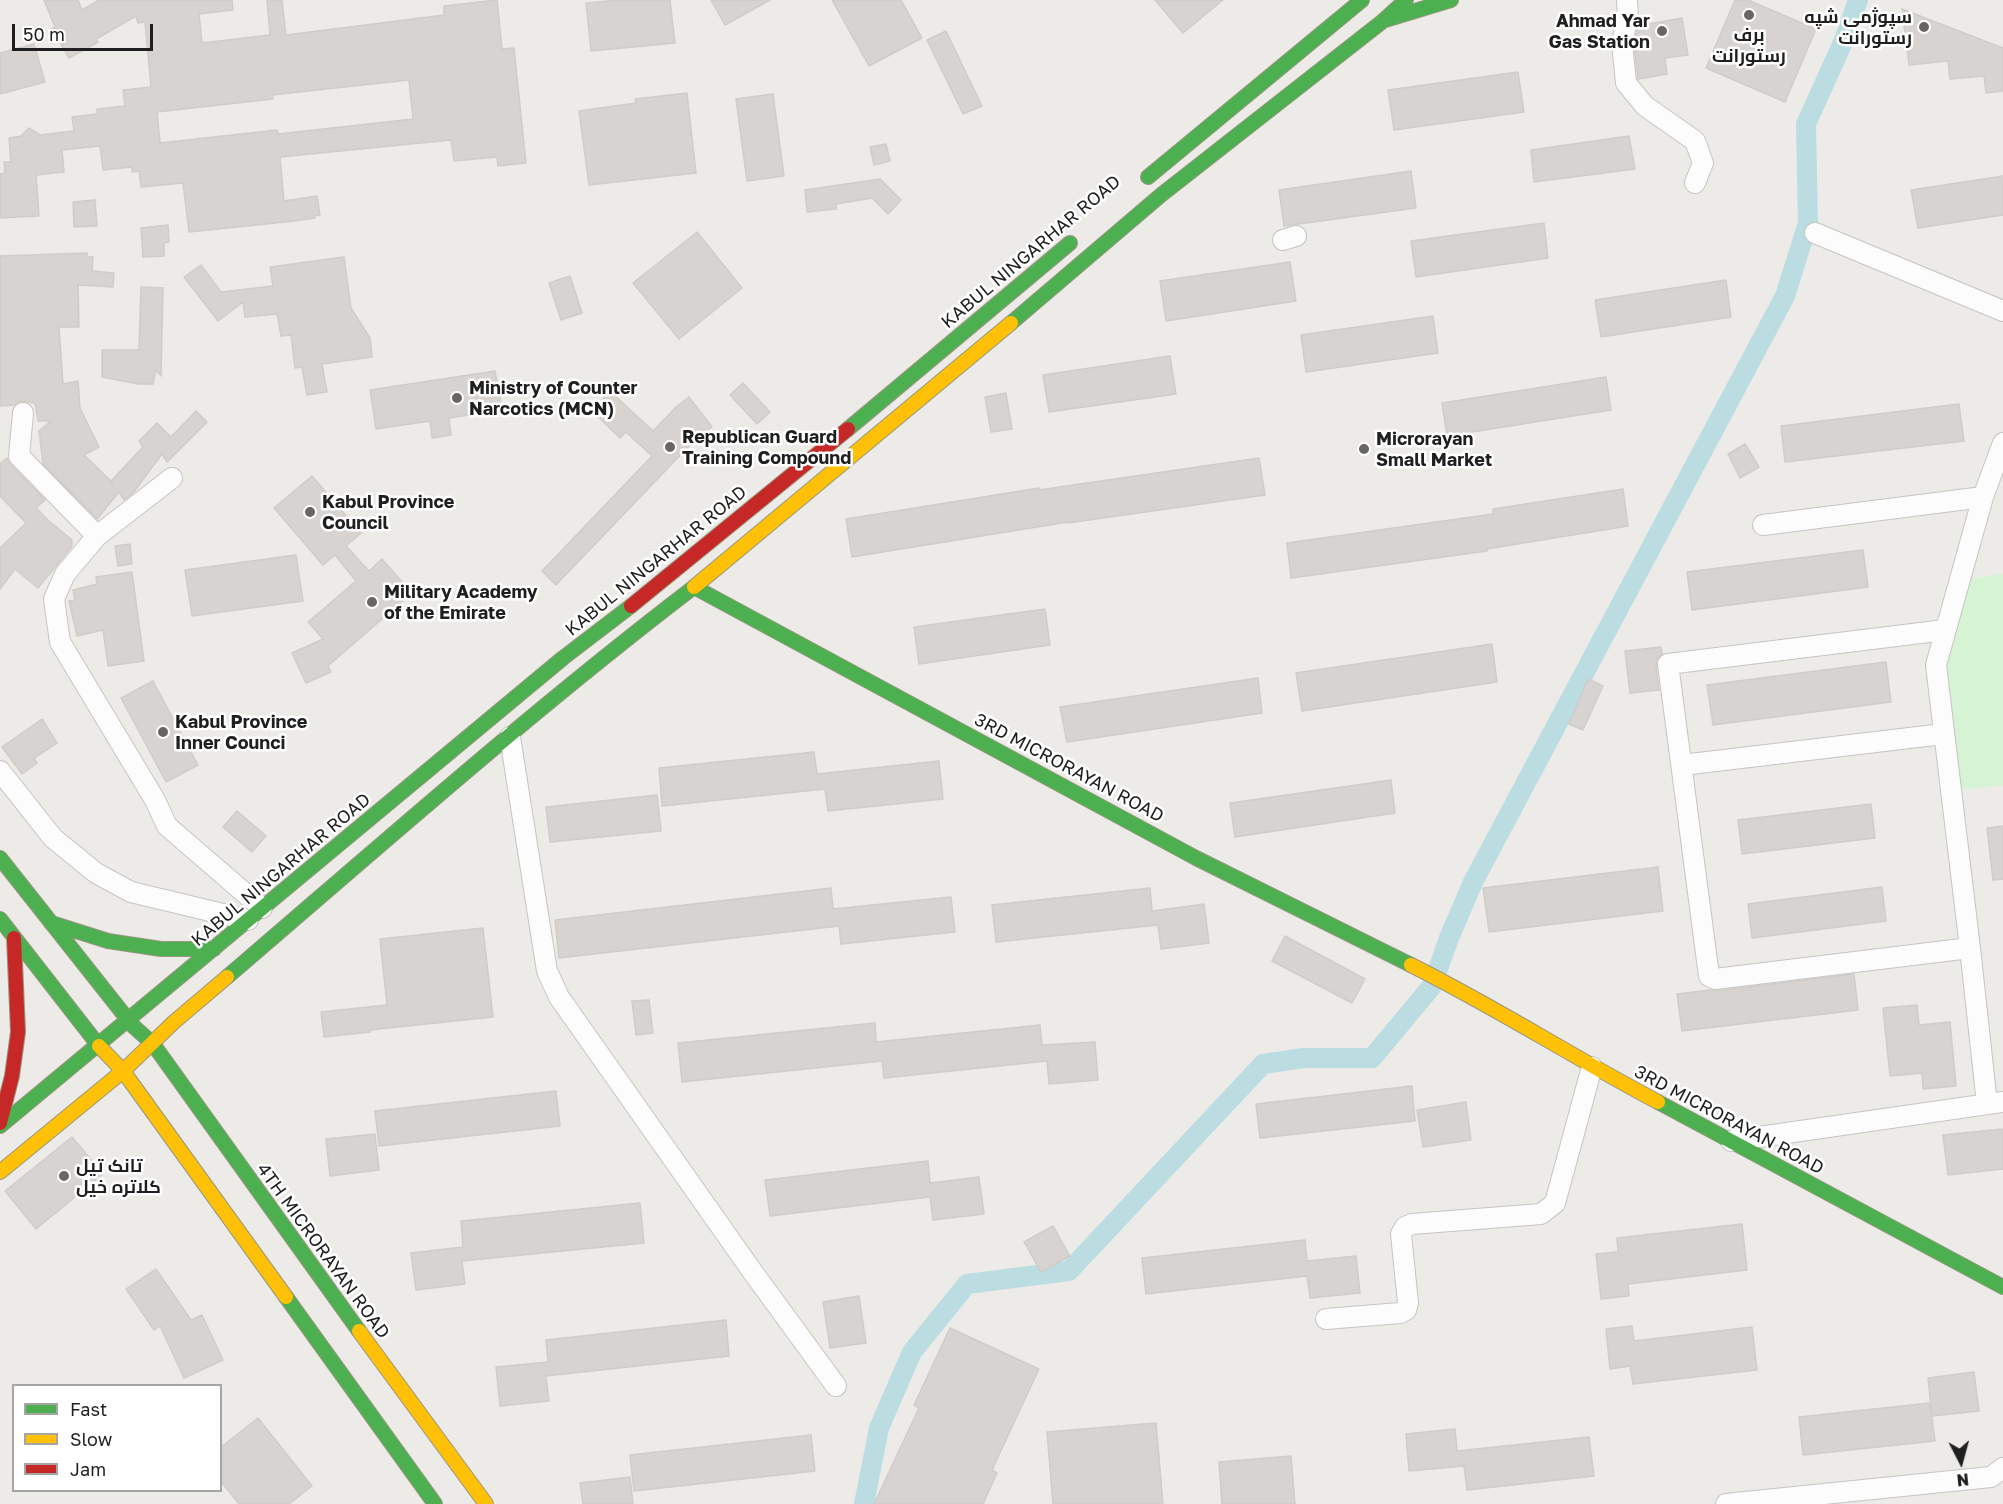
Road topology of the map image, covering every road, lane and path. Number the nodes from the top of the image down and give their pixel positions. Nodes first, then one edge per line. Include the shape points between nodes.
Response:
1 (1406, 0) edge
2 (1451, 0) edge
3 (1627, 0) edge
4 (1360, 1) edge
5 (1383, 21) junction
6 (1695, 183) dead end
7 (1137, 186) dead end
8 (1082, 232) dead end
9 (1815, 233) dead end
10 (2003, 311) edge
11 (23, 413) dead end
12 (2003, 443) edge
13 (172, 478) dead end
14 (1983, 497) junction
15 (1763, 525) dead end
16 (97, 536) junction
17 (694, 587) junction
18 (1946, 630) junction
19 (1943, 734) junction
20 (510, 736) junction
21 (1682, 765) junction
22 (0, 771) edge
23 (0, 858) edge
24 (255, 914) junction
25 (0, 919) edge
26 (51, 923) junction
27 (14, 938) junction
28 (1970, 948) junction
29 (214, 949) junction
30 (129, 1022) junction
31 (153, 1044) junction
32 (99, 1046) junction
33 (1592, 1067) junction
34 (123, 1071) junction
35 (1995, 1103) edge
36 (0, 1125) edge
37 (1731, 1142) junction
38 (0, 1172) edge
39 (2003, 1287) edge
40 (1326, 1318) dead end
41 (836, 1386) dead end
42 (2003, 1468) edge
43 (435, 1504) edge
44 (486, 1504) edge
45 (1726, 1504) edge

1 - 5 main road
2 - 5 main road
3 - 6 street via 1622,43 1626,83 1646,106 1695,141 1703,163
4 - 7 main road, KABUL NINGARHAR ROAD
5 - 17 main road via 1161,195
8 - 24 main road, KABUL NINGARHAR ROAD
9 - 10 street
11 - 16 street via 19,456
12 - 14 street
13 - 16 street
14 - 15 street
14 - 18 street
16 - 24 street via 65,574 54,599 60,642 167,826
17 - 20 main road
17 - 33 main road, 3RD MICRORAYAN ROAD via 1196,858 1436,977
18 - 19 street via 1936,665
18 - 21 street via 1668,664
19 - 21 street
19 - 28 street
20 - 31 main road
20 - 41 street via 547,970 559,997
21 - 28 street via 1709,976 1715,980
22 - 24 street via 53,838 96,873 132,892
23 - 26 main road, 4TH MICRORAYAN ROAD
24 - 29 main road, KABUL NINGARHAR ROAD
25 - 27 main road
26 - 29 main road via 108,940 162,949
26 - 30 main road, 4TH MICRORAYAN ROAD
27 - 32 main road
27 - 36 main road via 18,1032
28 - 35 street
29 - 30 main road, KABUL NINGARHAR ROAD
30 - 31 main road, 4TH MICRORAYAN ROAD
30 - 32 main road, KABUL NINGARHAR ROAD
31 - 34 main road
31 - 44 main road, 4TH MICRORAYAN ROAD
32 - 34 main road
32 - 36 main road, KABUL NINGARHAR ROAD
33 - 37 main road, 3RD MICRORAYAN ROAD
33 - 40 street via 1555,1203 1550,1209 1541,1214 1405,1227 1401,1234 1406,1310
34 - 38 main road
34 - 43 main road
35 - 37 street
37 - 39 main road, 3RD MICRORAYAN ROAD
42 - 45 street via 1991,1477

